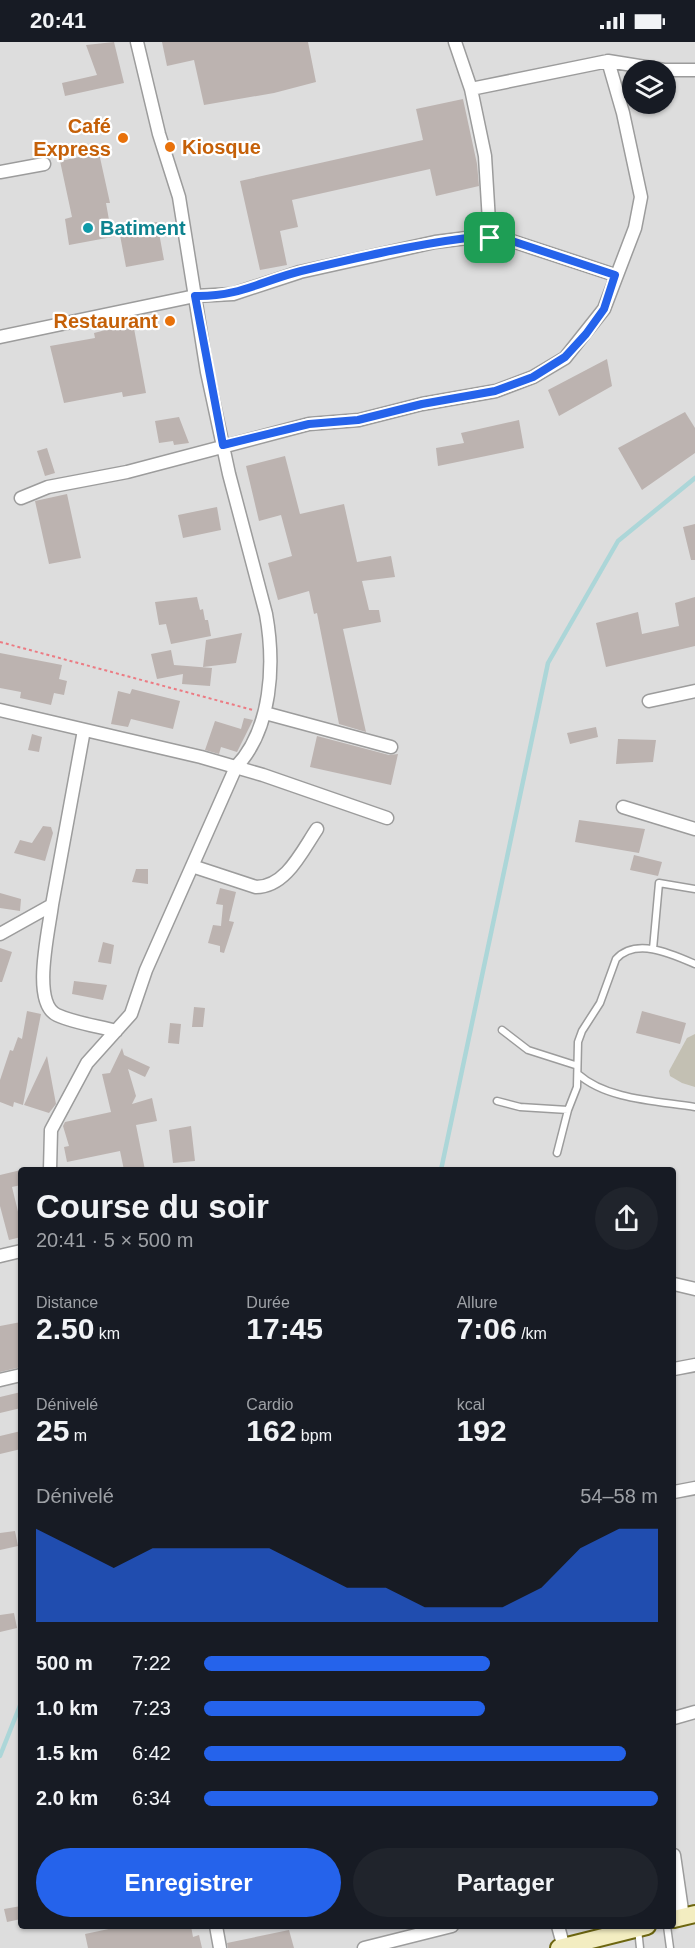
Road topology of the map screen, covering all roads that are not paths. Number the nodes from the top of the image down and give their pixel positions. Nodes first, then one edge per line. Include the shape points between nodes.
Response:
1 (137, 42) edge
2 (455, 42) edge
3 (608, 60) junction
4 (695, 70) edge
5 (471, 89) junction
6 (44, 164) dead end
7 (0, 172) edge
8 (490, 238) junction
9 (615, 275) junction
10 (195, 296) junction
11 (0, 337) edge
12 (223, 445) junction
13 (21, 498) dead end
14 (695, 691) edge
15 (649, 701) dead end
16 (0, 710) edge
17 (265, 712) junction
18 (84, 730) junction
19 (391, 747) dead end
20 (236, 767) junction
21 (623, 807) dead end
22 (387, 818) dead end
23 (695, 829) edge
24 (317, 830) dead end
25 (192, 866) junction
26 (695, 889) edge
27 (52, 905) junction
28 (0, 934) edge
29 (653, 949) junction
30 (695, 964) edge
31 (502, 1030) dead end
32 (116, 1031) junction
33 (576, 1065) junction
34 (578, 1074) junction
35 (496, 1101) dead end
36 (695, 1107) edge
37 (568, 1110) junction
38 (557, 1153) dead end
39 (50, 1167) edge
40 (18, 1252) edge
41 (0, 1256) edge
42 (676, 1284) edge
43 (695, 1289) edge
44 (695, 1365) edge
45 (676, 1369) edge
46 (18, 1376) edge
47 (0, 1380) edge
48 (695, 1488) edge
49 (676, 1492) edge
50 (695, 1712) edge
51 (676, 1717) edge
52 (676, 1878) edge
53 (684, 1917) edge
54 (217, 1929) edge
55 (440, 1929) edge
56 (560, 1929) edge
57 (636, 1929) edge
58 (643, 1929) edge
59 (667, 1929) edge
60 (569, 1947) edge
61 (220, 1948) edge
62 (364, 1948) edge
63 (640, 1948) edge
64 (670, 1948) edge

1 - 10 street via 179,196
2 - 5 street
3 - 4 street via 664,70
3 - 5 street
3 - 9 street via 641,197 635,228
5 - 8 street via 485,156
6 - 7 street
8 - 9 street via 512,241
8 - 10 street via 435,242 300,272 233,294
9 - 12 street via 604,309 586,334 565,357 533,377 495,391 358,420 309,424
10 - 11 street
10 - 12 street
12 - 13 street via 128,472 48,487
12 - 17 street via 270,637
14 - 15 street
16 - 18 street
17 - 19 street
17 - 20 street via 252,748
18 - 20 street
18 - 27 street
20 - 22 street
20 - 25 street
21 - 23 street
24 - 25 street via 285,875 266,887
25 - 32 street via 131,1014
26 - 29 lane via 659,883
27 - 28 street
27 - 32 street via 42,990 46,1006 56,1015
29 - 30 lane
29 - 33 lane via 636,949 616,959 600,1003 582,1031
31 - 33 lane via 528,1050
32 - 39 street via 87,1064 51,1130
33 - 34 lane
34 - 36 lane via 589,1084 613,1092
34 - 37 lane
35 - 37 lane
37 - 38 lane
40 - 41 street
42 - 43 street
44 - 45 street
46 - 47 street
48 - 49 street
50 - 51 street
52 - 53 street
54 - 61 street
55 - 62 street
56 - 60 street
57 - 60 main road
58 - 63 lane
59 - 64 lane

